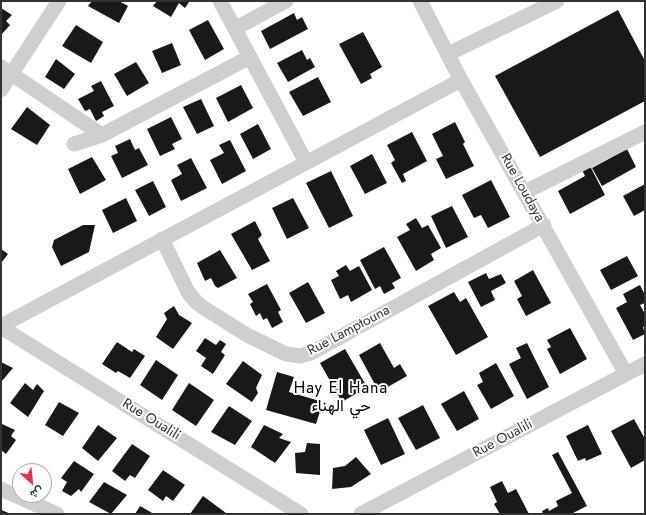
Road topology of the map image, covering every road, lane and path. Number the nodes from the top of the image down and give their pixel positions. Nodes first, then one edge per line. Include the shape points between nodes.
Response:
1 (59, 1) edge
2 (220, 1) edge
3 (286, 1) edge
4 (420, 1) edge
5 (557, 1) edge
6 (540, 5) edge
7 (236, 28) junction
8 (448, 54) junction
9 (250, 57) junction
10 (6, 70) edge
11 (461, 80) junction
12 (1, 90) edge
13 (644, 134) edge
14 (102, 135) junction
15 (74, 144) dead end
16 (306, 162) junction
17 (525, 192) junction
18 (544, 226) junction
19 (162, 240) junction
20 (1, 326) edge
21 (645, 364) edge
22 (626, 374) junction
23 (1, 489) edge
24 (58, 514) edge
25 (301, 514) edge
26 (362, 514) edge

1 - 10 street
2 - 7 street
3 - 7 street
4 - 8 street, Rue Loudaya
5 - 6 street
6 - 8 street
7 - 9 street
8 - 11 street, Rue Loudaya
9 - 14 street
9 - 16 street
10 - 12 street
10 - 14 street
11 - 16 street
11 - 17 street, Rue Loudaya
13 - 17 street
14 - 15 street
16 - 19 street
17 - 18 street, Rue Loudaya
18 - 19 street, Rue Lamptouna via 311,353 300,356 286,354 247,335 196,302 188,292
18 - 22 street, Rue Loudaya
19 - 20 street
20 - 25 street, Rue Oualili
21 - 22 street, Rue Oualili
22 - 26 street, Rue Oualili
23 - 24 street

